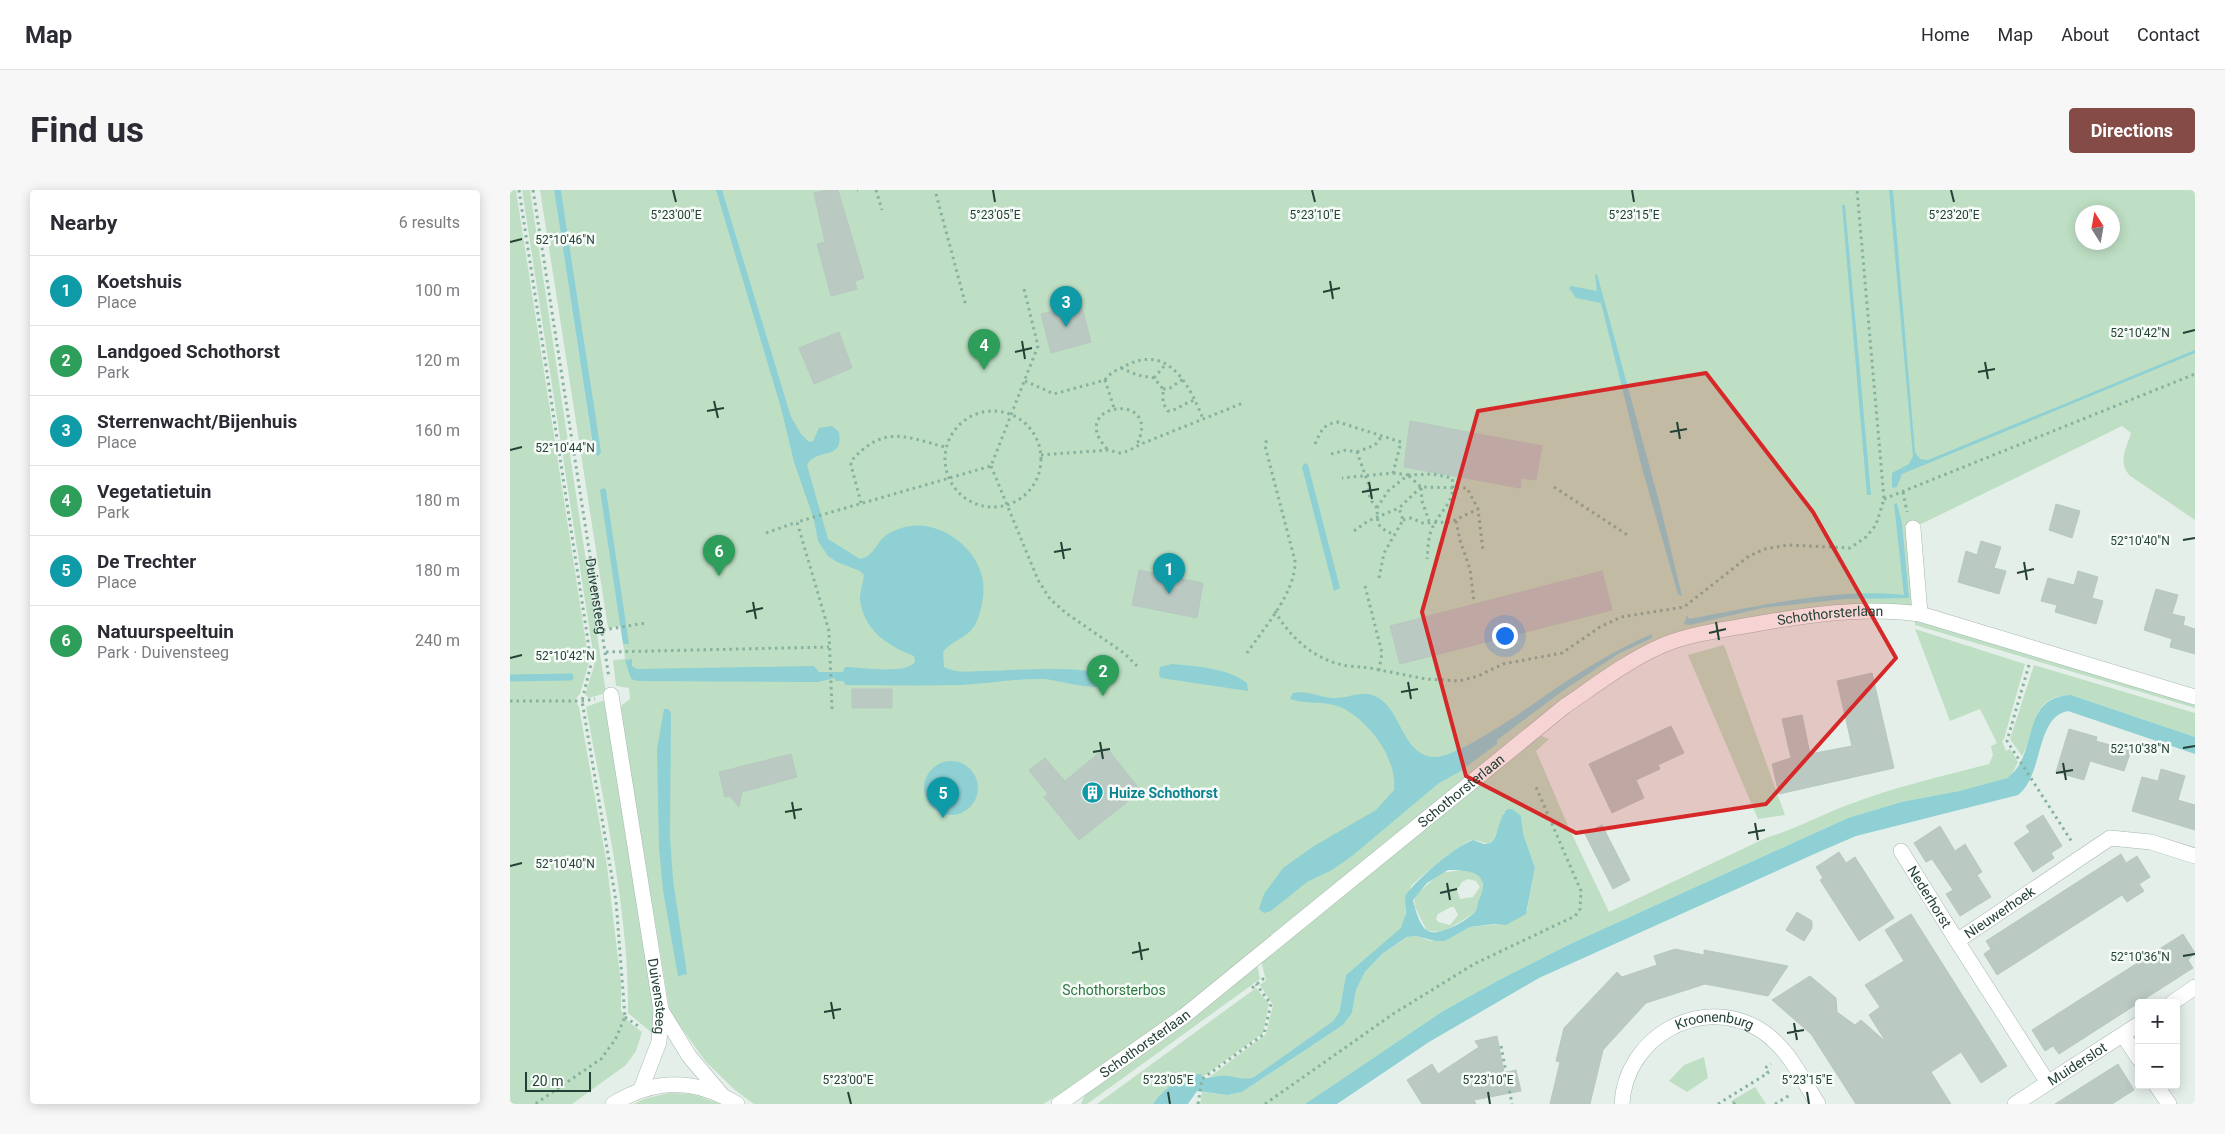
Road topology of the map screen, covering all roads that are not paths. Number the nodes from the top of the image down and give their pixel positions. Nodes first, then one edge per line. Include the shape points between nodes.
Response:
1 (1913, 528) dead end
2 (1920, 614) junction
3 (611, 695) road end
4 (2195, 696) edge
5 (1901, 852) dead end
6 (2195, 856) edge
7 (1957, 940) junction
8 (2195, 988) edge
9 (2178, 999) edge
10 (661, 1010) junction
11 (2135, 1027) edge
12 (2123, 1035) junction
13 (2135, 1053) edge
14 (2048, 1083) junction
15 (641, 1089) junction
16 (2159, 1089) edge
17 (722, 1095) junction
18 (613, 1104) edge
19 (737, 1104) edge
20 (1059, 1104) edge
21 (1622, 1104) edge
22 (1818, 1104) edge
23 (2015, 1104) edge
24 (2168, 1104) edge

1 - 2 street
2 - 4 street, Schothorsterlaan
2 - 20 street, Schothorsterlaan via 1891,611 1813,614 1673,641 1642,656 1565,706 1184,1016
3 - 10 street, Duivensteeg
5 - 7 street, Nederhorst
6 - 7 street, Nieuwerhoek via 2151,842 2110,838
7 - 14 street, Nieuwerhoek
8 - 9 street
10 - 15 street, Duivensteeg via 659,1042
10 - 17 street via 689,1056
11 - 12 street, Muiderslot
12 - 13 street
12 - 14 street, Muiderslot
14 - 23 street, Muiderslot
15 - 17 street via 680,1084
15 - 18 street
16 - 24 street
17 - 19 street
21 - 22 street, Kroonenburg via 1625,1082 1637,1056 1657,1036 1676,1024 1717,1017 1736,1019 1774,1040 1786,1053

